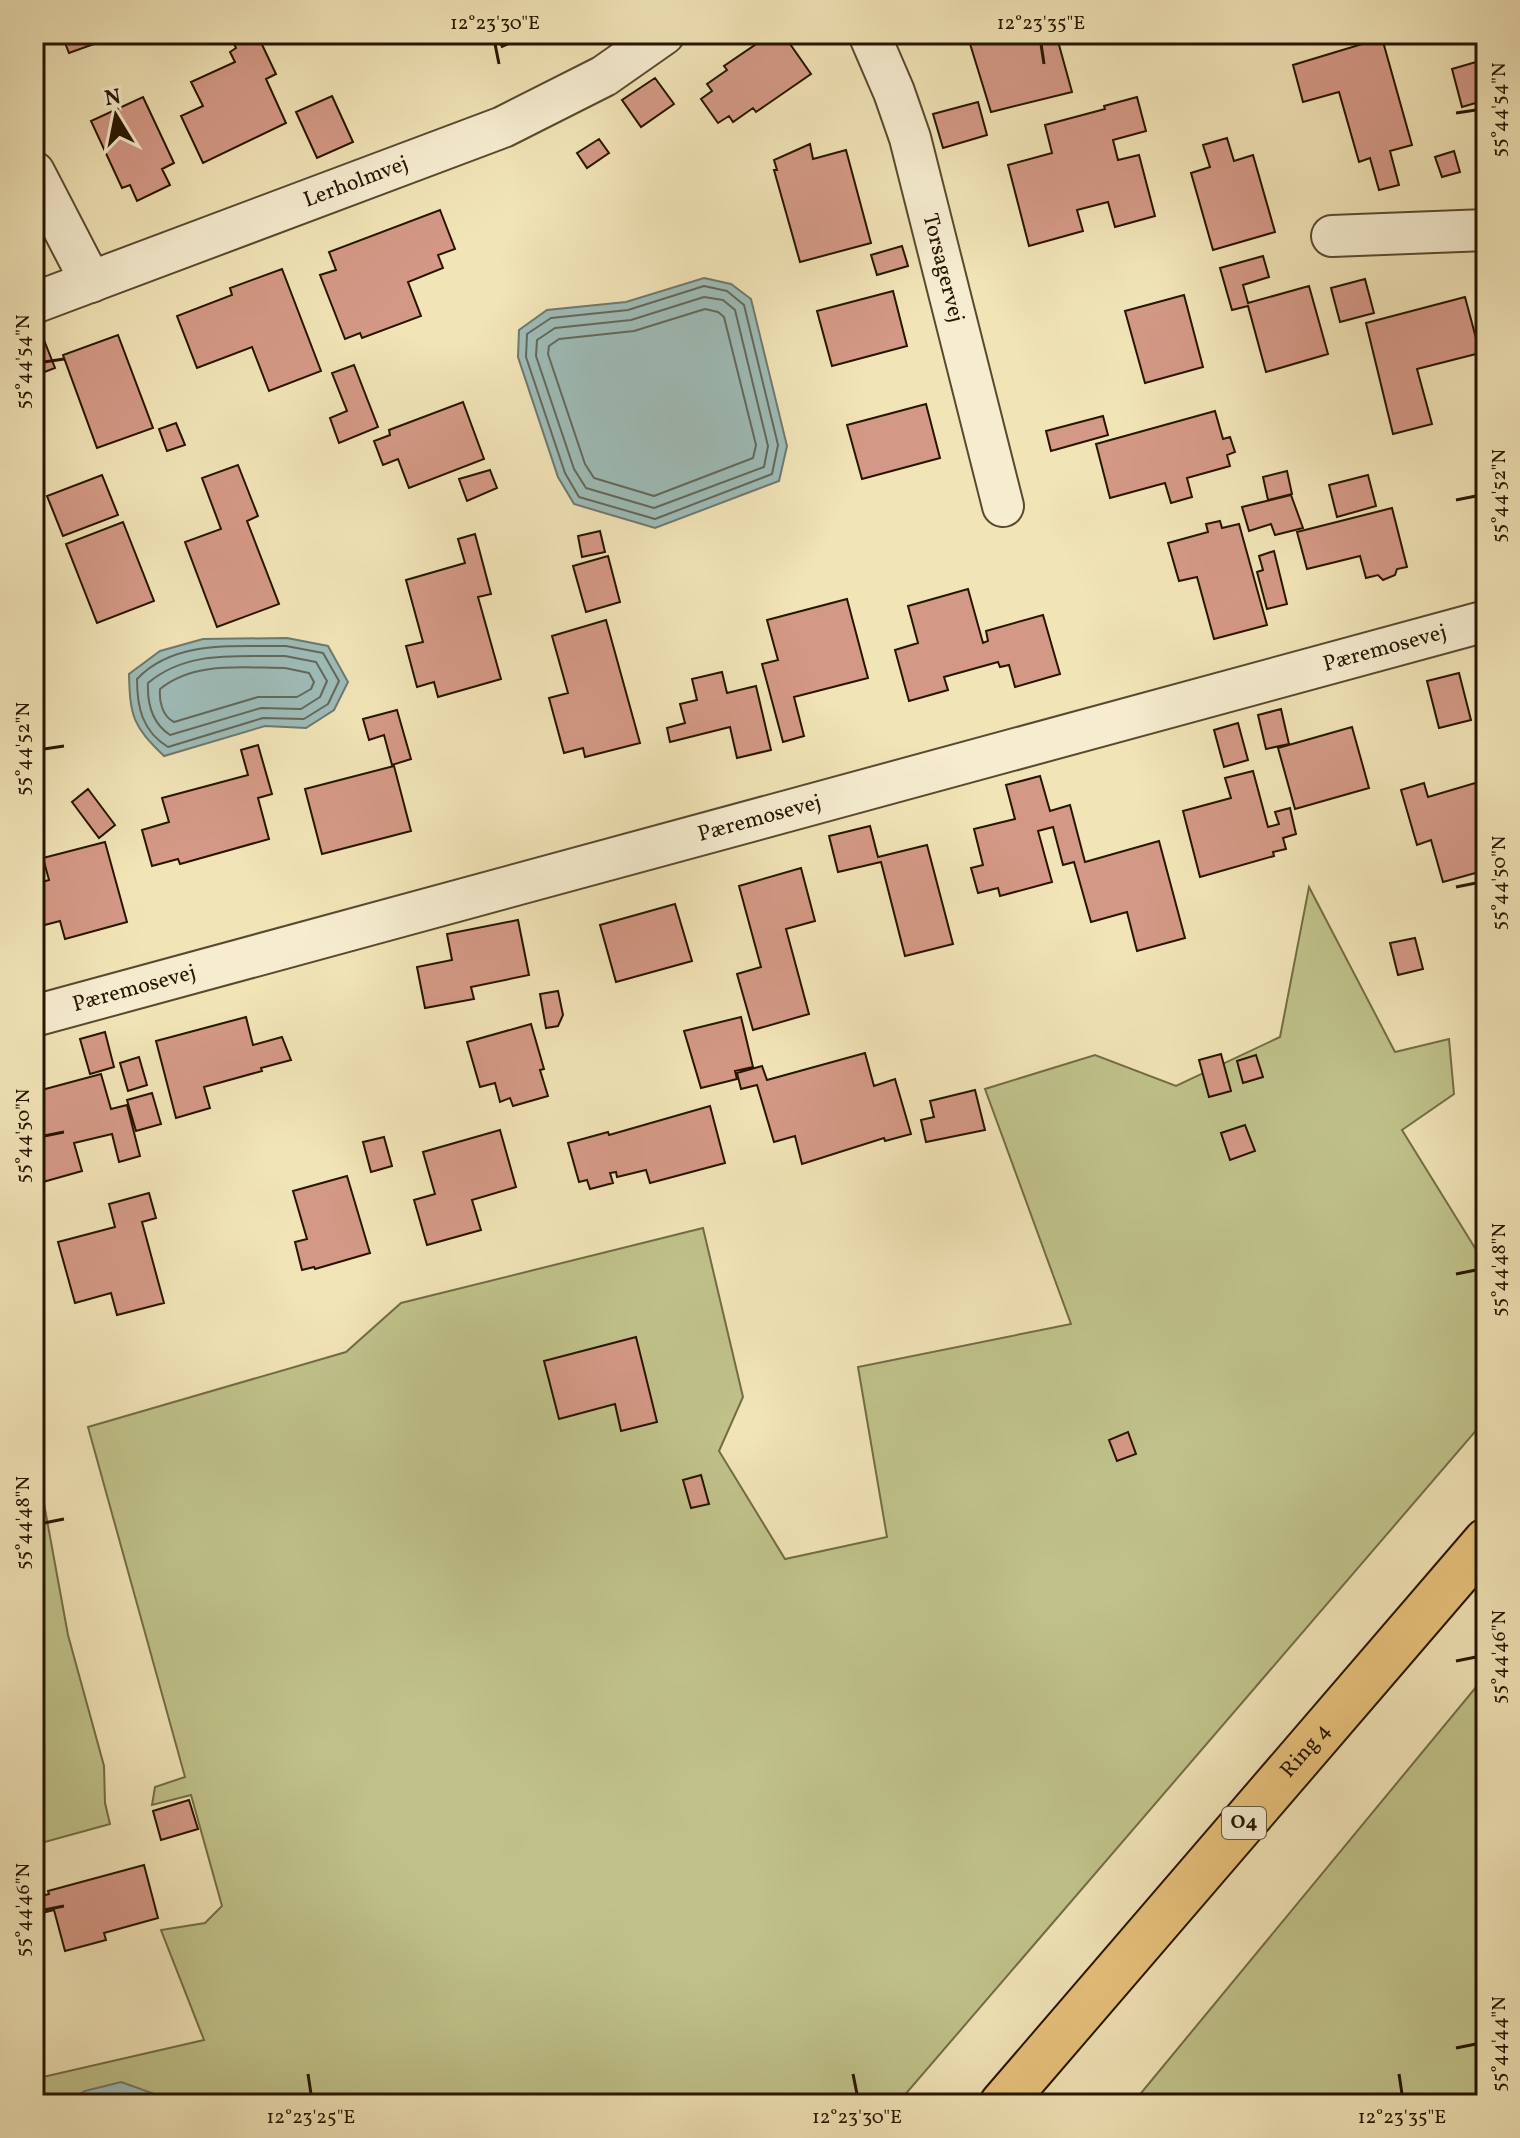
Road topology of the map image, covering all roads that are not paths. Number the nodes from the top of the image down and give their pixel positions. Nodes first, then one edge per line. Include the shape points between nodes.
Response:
1 (664, 34) edge
2 (869, 34) edge
3 (34, 172) edge
4 (1486, 230) edge
5 (1332, 236) dead end
6 (91, 282) junction
7 (34, 303) edge
8 (1003, 506) dead end
9 (1486, 621) edge
10 (34, 1016) edge
11 (1486, 1541) edge
12 (1002, 2104) edge

1 - 6 street, Lerholmvej via 604,76 503,127
2 - 8 street, Torsagervej via 910,138
3 - 6 street
4 - 5 street
6 - 7 street, Lerholmvej
9 - 10 street, Pæremosevej
11 - 12 main road, Ring 4 / O4

